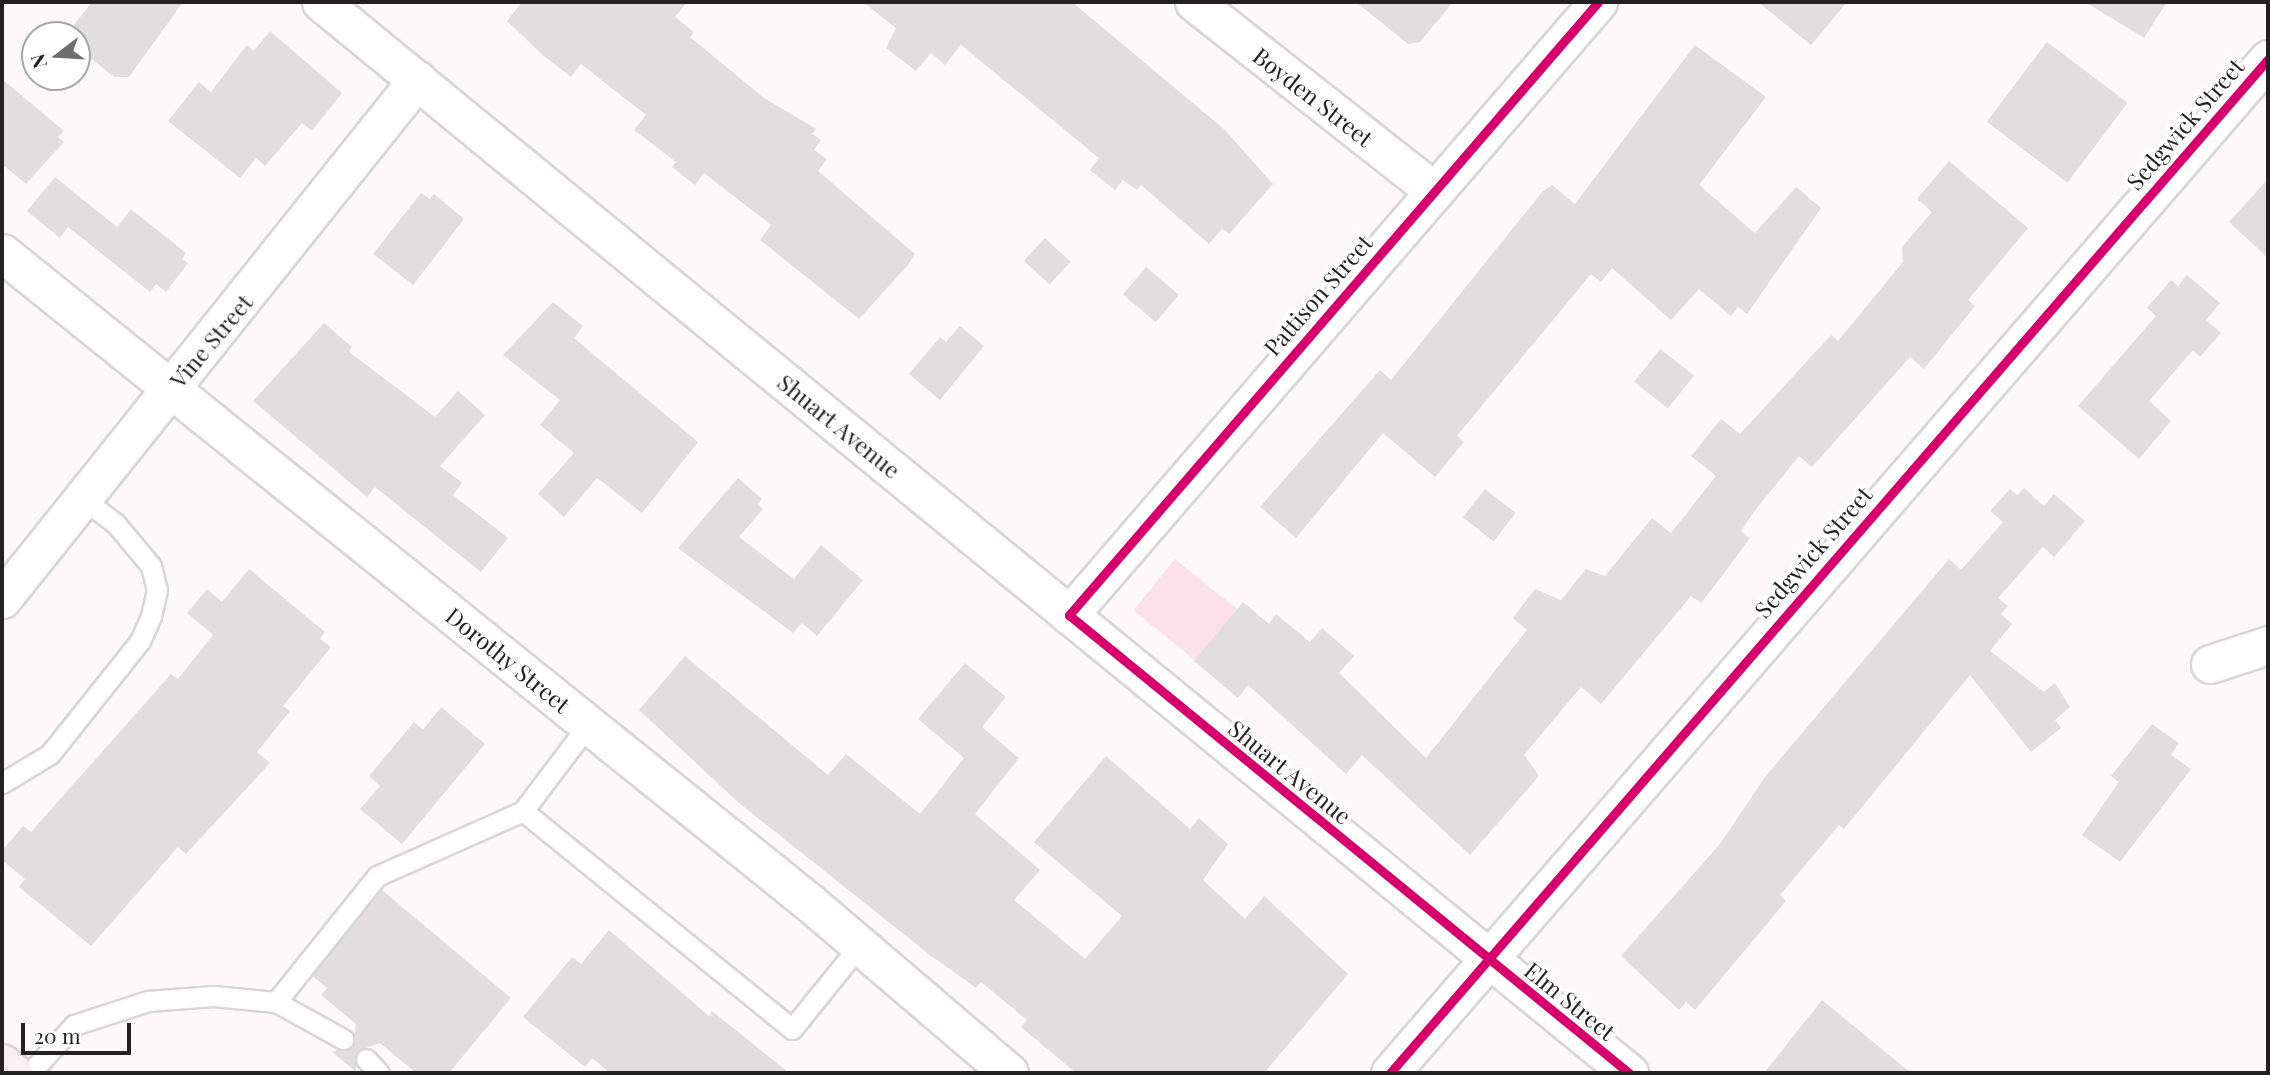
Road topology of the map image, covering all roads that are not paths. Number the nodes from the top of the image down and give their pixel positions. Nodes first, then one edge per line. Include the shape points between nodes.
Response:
1 (321, 2) edge
2 (1194, 2) edge
3 (1598, 2) edge
4 (2268, 59) edge
5 (417, 80) junction
6 (1433, 190) junction
7 (2, 253) edge
8 (170, 388) junction
9 (82, 498) junction
10 (2, 599) edge
11 (1069, 615) junction
12 (2268, 645) edge
13 (2210, 664) dead end
14 (588, 725) junction
15 (2, 783) edge
16 (523, 811) junction
17 (859, 946) junction
18 (1487, 958) junction
19 (276, 1002) junction
20 (343, 1039) dead end
21 (2, 1064) edge
22 (13, 1073) edge
23 (30, 1073) edge
24 (1009, 1073) edge
25 (1390, 1073) edge
26 (1629, 1073) edge

1 - 5 street, Shuart Avenue
2 - 6 street, Boyden Street
3 - 6 street, Pattison Street
4 - 18 street, Sedgwick Street
5 - 8 street, Vine Street
5 - 11 street, Shuart Avenue
6 - 11 street, Pattison Street
7 - 8 street, Dorothy Street
8 - 9 street, Vine Street
8 - 14 street, Dorothy Street
9 - 10 street, Vine Street
9 - 15 lane via 116,524 151,566 157,590 151,616 140,641 50,754
11 - 18 street, Shuart Avenue
12 - 13 street
14 - 16 lane
14 - 17 street, Dorothy Street
16 - 17 lane via 792,1029
16 - 19 lane via 377,876
17 - 24 street, Dorothy Street
18 - 25 street, Sedgwick Street
18 - 26 street, Elm Street
19 - 20 lane
19 - 23 lane via 213,996 148,1001 104,1013 74,1026
21 - 22 main road

